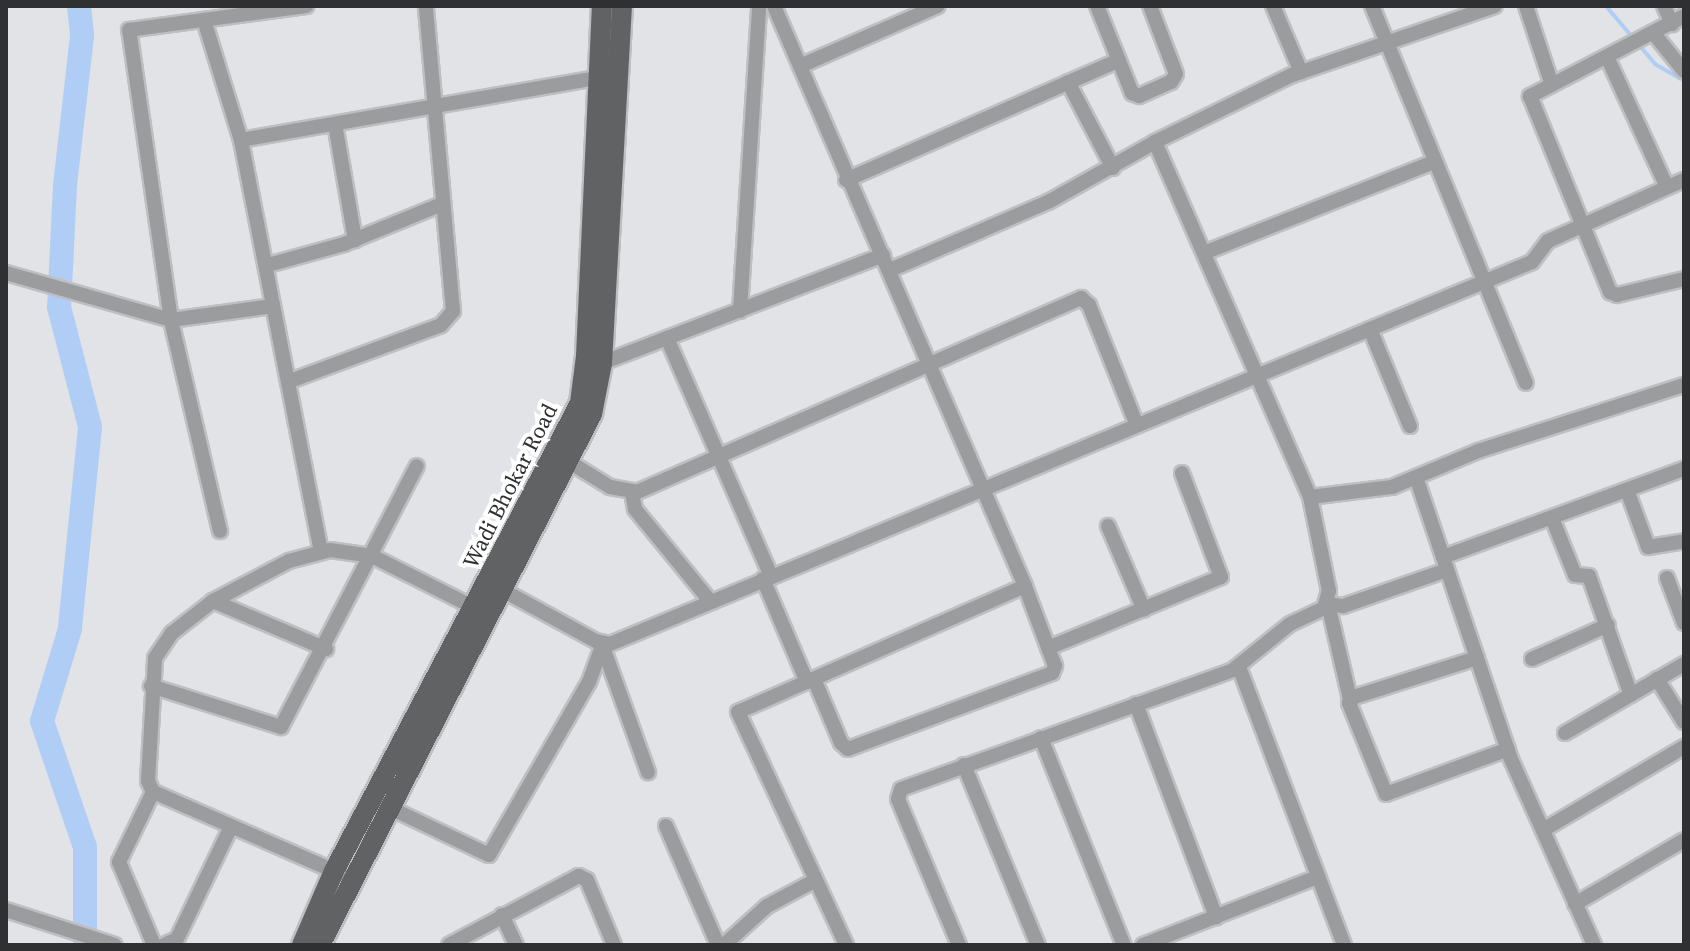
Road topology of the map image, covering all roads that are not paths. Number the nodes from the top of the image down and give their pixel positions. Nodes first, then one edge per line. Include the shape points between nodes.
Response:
1 (306, 6) edge
2 (426, 6) edge
3 (602, 6) edge
4 (622, 6) edge
5 (759, 6) edge
6 (774, 6) edge
7 (938, 6) edge
8 (1097, 6) edge
9 (1150, 6) edge
10 (1273, 6) edge
11 (1372, 6) edge
12 (1495, 6) edge
13 (1526, 6) edge
14 (1664, 6) edge
15 (232, 11) edge
16 (204, 20) junction
17 (1678, 20) edge
18 (1653, 36) junction
19 (1388, 46) junction
20 (1608, 59) junction
21 (1119, 60) junction
22 (800, 66) junction
23 (1684, 71) edge
24 (1301, 72) junction
25 (609, 76) junction
26 (1068, 82) junction
27 (1552, 85) junction
28 (432, 107) junction
29 (335, 124) junction
30 (241, 140) junction
31 (1155, 142) junction
32 (1434, 162) junction
33 (1113, 168) junction
34 (846, 180) junction
35 (1684, 180) edge
36 (1666, 185) junction
37 (442, 204) junction
38 (1581, 224) junction
39 (355, 240) junction
40 (1204, 253) junction
41 (883, 255) junction
42 (268, 265) junction
43 (890, 270) junction
44 (6, 273) edge
45 (1684, 279) edge
46 (1483, 281) junction
47 (273, 306) junction
48 (740, 311) junction
49 (171, 320) junction
50 (1370, 329) junction
51 (667, 338) junction
52 (602, 363) junction
53 (933, 363) junction
54 (1257, 374) junction
55 (290, 381) junction
56 (1526, 383) dead end
57 (1684, 385) edge
58 (1136, 423) junction
59 (1410, 426) dead end
60 (562, 457) junction
61 (720, 459) junction
62 (417, 466) dead end
63 (1684, 469) edge
64 (1182, 473) dead end
65 (1416, 477) junction
66 (984, 490) junction
67 (1627, 490) junction
68 (632, 493) junction
69 (1310, 497) junction
70 (1552, 518) junction
71 (1108, 526) dead end
72 (220, 531) dead end
73 (1684, 541) edge
74 (321, 552) junction
75 (372, 556) junction
76 (1445, 564) junction
77 (767, 578) junction
78 (1667, 578) dead end
79 (495, 586) junction
80 (1025, 586) junction
81 (213, 601) junction
82 (710, 601) junction
83 (1328, 604) junction
84 (1144, 610) junction
85 (482, 612) junction
86 (1684, 623) edge
87 (1608, 625) junction
88 (604, 647) junction
89 (1048, 648) junction
90 (326, 649) junction
91 (1477, 658) junction
92 (1532, 659) dead end
93 (1684, 664) edge
94 (1239, 667) junction
95 (1657, 679) junction
96 (810, 680) junction
97 (151, 686) junction
98 (1631, 695) junction
99 (1350, 699) junction
100 (1136, 704) junction
101 (1684, 722) edge
102 (1565, 733) dead end
103 (1041, 738) junction
104 (1684, 747) edge
105 (1508, 749) junction
106 (964, 765) junction
107 (648, 772) dead end
108 (153, 792) junction
109 (380, 803) junction
110 (666, 826) dead end
111 (230, 829) junction
112 (1543, 830) junction
113 (1684, 840) edge
114 (343, 875) junction
115 (1315, 878) junction
116 (816, 880) junction
117 (1575, 904) junction
118 (6, 910) edge
119 (502, 915) junction
120 (1216, 917) junction
121 (113, 944) edge
122 (154, 945) edge
123 (164, 945) edge
124 (302, 945) edge
125 (320, 945) edge
126 (449, 945) edge
127 (516, 945) edge
128 (614, 945) edge
129 (718, 945) edge
130 (724, 945) edge
131 (846, 945) edge
132 (959, 945) edge
133 (1038, 945) edge
134 (1124, 945) edge
135 (1143, 945) edge
136 (1344, 945) edge
137 (1594, 945) edge

1 - 15 street
2 - 28 street
3 - 25 main road, Wadi Bhokar Road
4 - 25 main road, Wadi Bhokar Road
5 - 48 street
6 - 22 street
7 - 22 street
8 - 21 street
9 - 21 street via 1175,79 1136,96
10 - 24 street
11 - 19 street
12 - 19 street
13 - 27 street
14 - 17 street
15 - 16 street
16 - 30 street
16 - 49 street via 129,30
17 - 18 street
18 - 20 street
18 - 23 street
19 - 24 street
19 - 32 street
20 - 27 street
20 - 36 street
21 - 26 street
22 - 34 street
24 - 31 street
25 - 28 street
25 - 52 main road, Wadi Bhokar Road
25 - 60 main road, Wadi Bhokar Road via 585,373
26 - 33 street
26 - 34 street
27 - 38 street via 1530,96
28 - 29 street
28 - 37 street
29 - 30 street
29 - 39 street
30 - 42 street
31 - 33 street
31 - 40 street
32 - 40 street
32 - 46 street
33 - 43 street
34 - 41 street
35 - 36 street
36 - 38 street
37 - 39 street
37 - 55 street via 453,311 449,319
38 - 45 street via 1612,294
38 - 46 street via 1548,241 1532,262
39 - 42 street
40 - 54 street
41 - 43 street
41 - 48 street
42 - 47 street
43 - 53 street
44 - 49 street
46 - 50 street
46 - 56 street
47 - 49 street
47 - 55 street
48 - 51 street
49 - 72 street
50 - 54 street
50 - 59 street
51 - 52 street
51 - 61 street
52 - 60 main road, Wadi Bhokar Road via 592,414
53 - 58 street via 1081,298 1089,305
53 - 61 street
53 - 66 street
54 - 58 street
54 - 69 street
55 - 74 street
57 - 65 street via 1478,451
58 - 66 street
60 - 68 street via 610,487
60 - 79 main road, Wadi Bhokar Road
61 - 68 street
61 - 77 street
62 - 75 street
63 - 67 street
64 - 84 street via 1221,577
65 - 69 street via 1383,489
65 - 76 street
66 - 77 street
66 - 80 street
67 - 70 street
67 - 73 street via 1648,547
68 - 82 street via 635,509
69 - 83 street
70 - 76 street
70 - 87 street via 1575,575 1589,576
71 - 84 street
74 - 75 street
74 - 81 street via 289,561
75 - 85 street
75 - 90 street
76 - 83 street via 1343,606
76 - 91 street
77 - 82 street
77 - 96 street
78 - 86 street
79 - 85 main road, Wadi Bhokar Road
79 - 88 street
80 - 89 street
80 - 96 street
81 - 90 street
81 - 97 street via 172,633 155,658
82 - 88 street
83 - 94 street via 1290,624
83 - 99 street
84 - 89 street
85 - 109 main road, Wadi Bhokar Road
87 - 92 street
87 - 98 street
88 - 107 street
88 - 109 street via 489,855
89 - 96 street via 1052,673 848,749
90 - 97 street via 281,727
91 - 99 street
91 - 105 street
93 - 95 street
94 - 100 street
94 - 115 street
95 - 98 street
95 - 101 street
96 - 116 street via 738,712
97 - 108 street via 148,781
98 - 102 street
99 - 105 street via 1386,794
100 - 103 street
100 - 120 street
103 - 106 street
103 - 134 street
104 - 112 street
105 - 112 street
106 - 132 street via 908,785 898,799
106 - 133 street
108 - 111 street
108 - 122 street via 119,862
109 - 114 main road, Wadi Bhokar Road
110 - 129 street
111 - 114 street
111 - 123 street via 177,939
112 - 117 street
113 - 117 street
114 - 124 main road, Wadi Bhokar Road
114 - 125 main road, Wadi Bhokar Road
115 - 120 street
115 - 136 street
116 - 130 street via 767,906
116 - 131 street
117 - 137 street
118 - 121 street
119 - 126 street
119 - 127 street
119 - 128 street via 583,876
120 - 135 street

